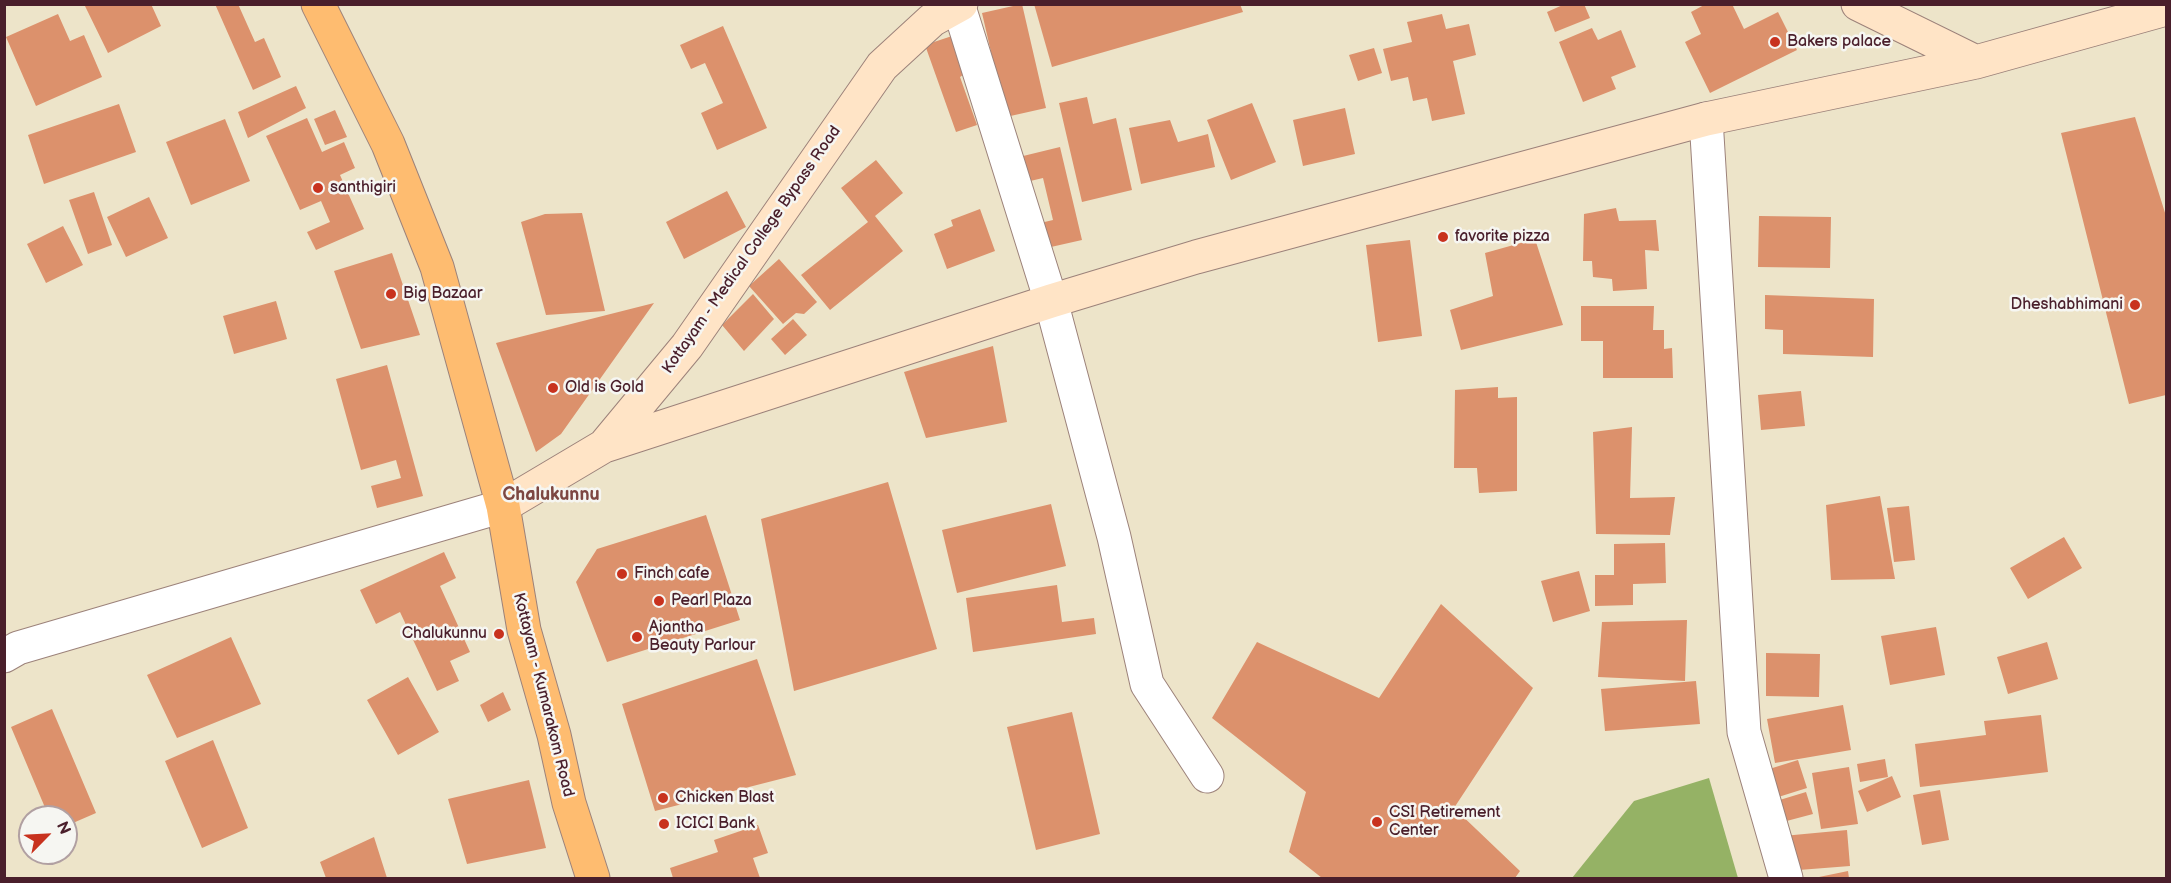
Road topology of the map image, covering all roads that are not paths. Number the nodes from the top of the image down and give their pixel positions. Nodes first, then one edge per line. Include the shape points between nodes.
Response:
1 (318, 4) edge
2 (1858, 4) edge
3 (945, 9) edge
4 (2166, 9) edge
5 (1976, 62) junction
6 (1706, 119) junction
7 (1051, 301) junction
8 (604, 446) junction
9 (503, 506) junction
10 (4, 656) edge
11 (1207, 776) dead end
12 (593, 879) edge
13 (1786, 879) edge

1 - 9 main road, Kottayam - Kumarakom Road via 387,144 437,267
2 - 5 main road
3 - 7 street
3 - 8 main road, Kottayam - Medical College Bypass Road via 882,66 687,346
4 - 5 main road
5 - 6 main road
6 - 7 main road via 1196,257
6 - 13 street via 1744,732
7 - 8 main road
7 - 11 street via 1114,537 1147,684
8 - 9 main road, Kottayam - Medical College Bypass Road
9 - 10 street via 18,648
9 - 12 main road, Kottayam - Kumarakom Road via 524,630

